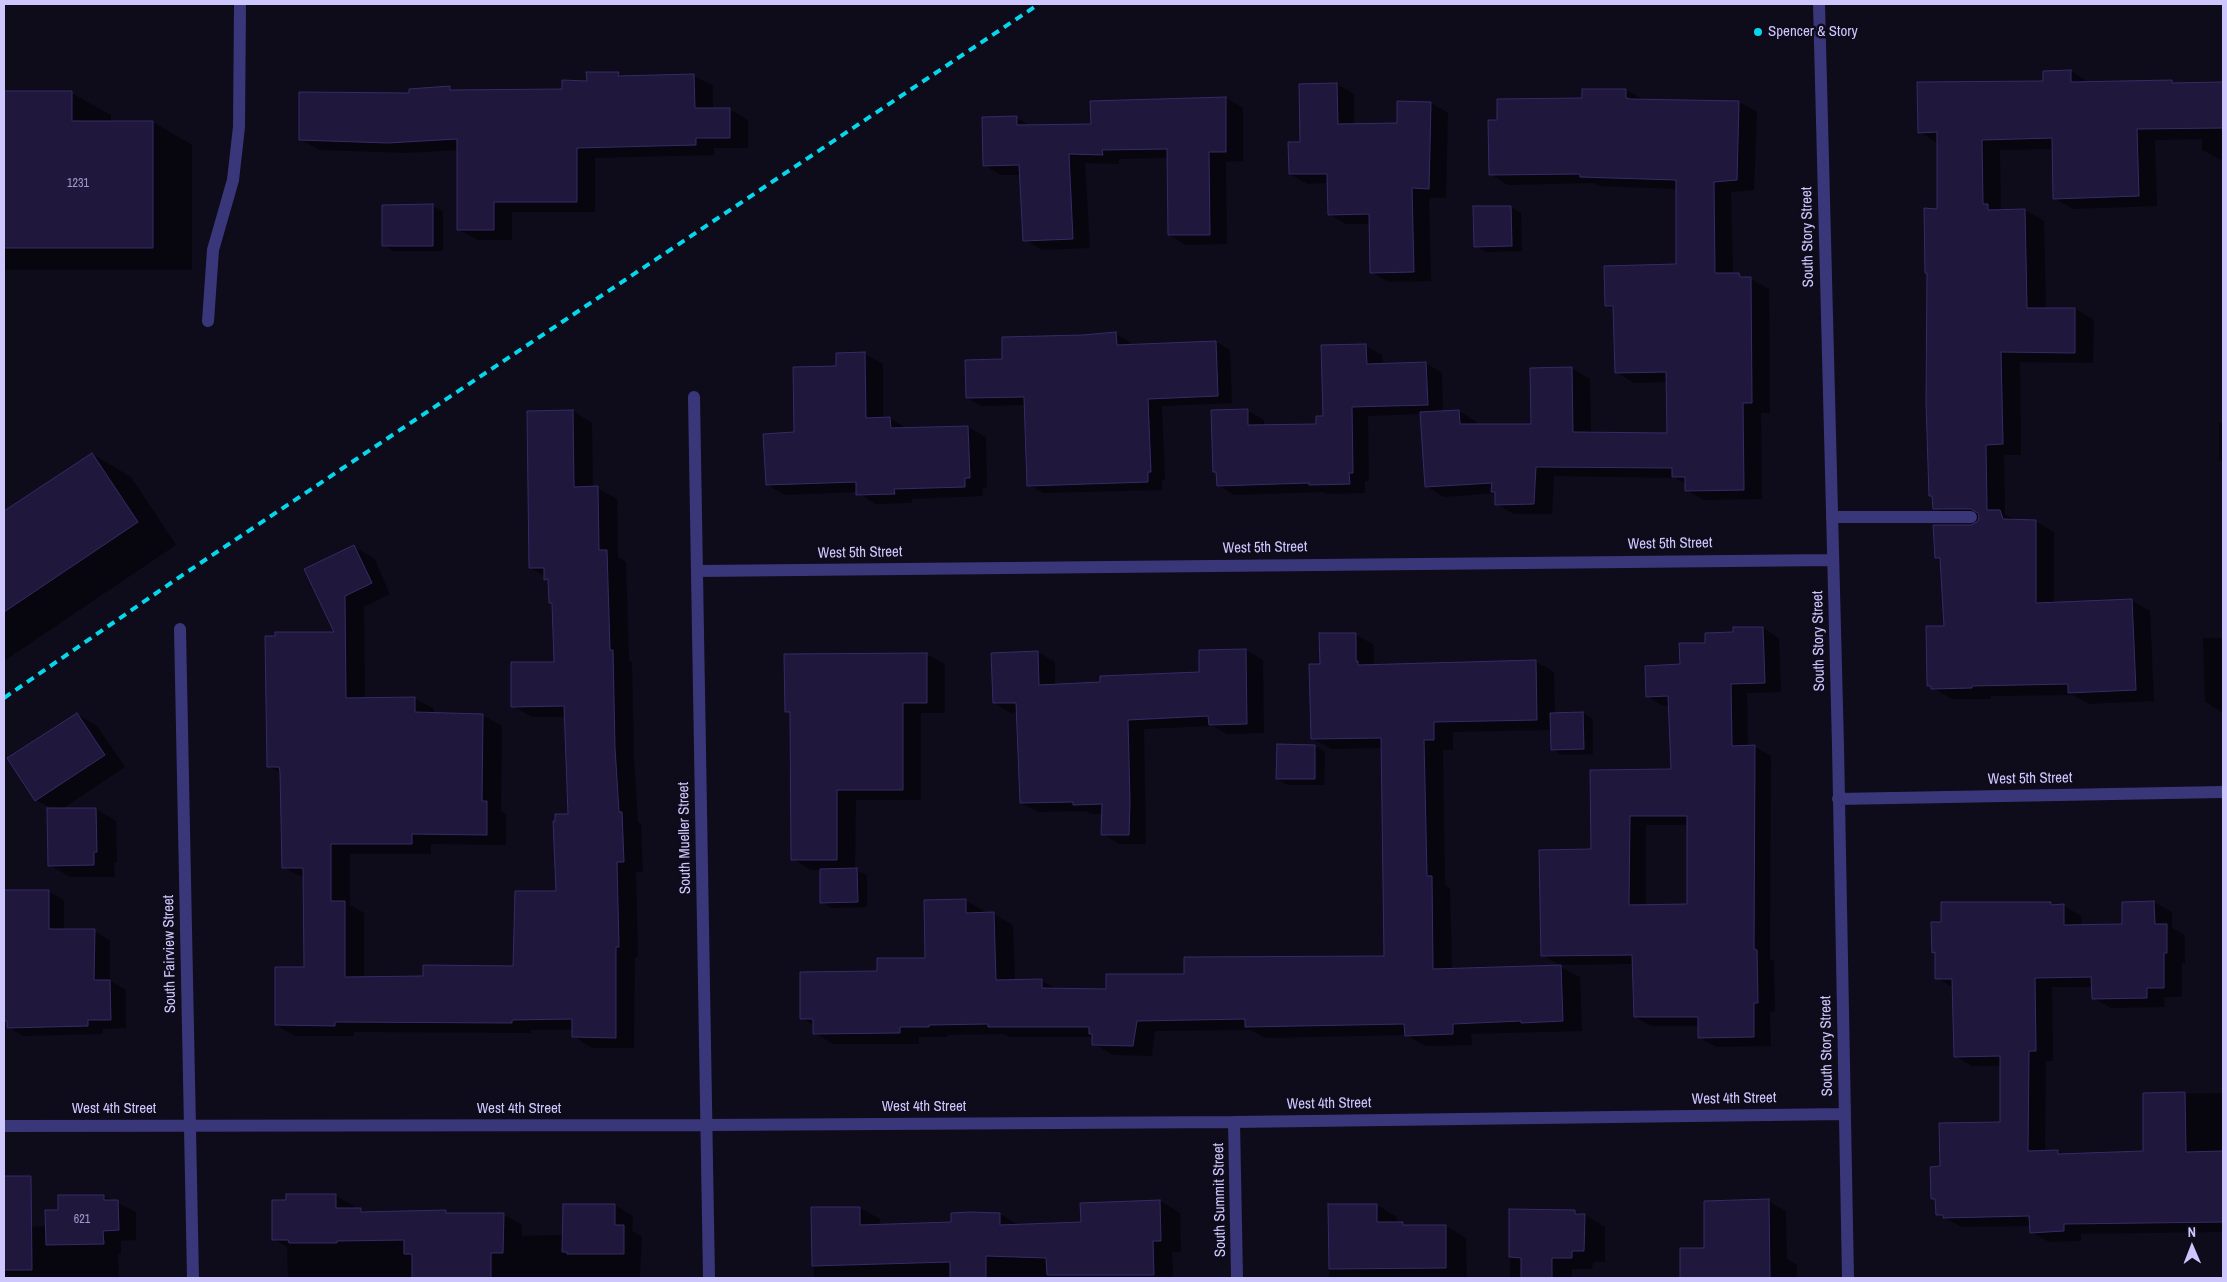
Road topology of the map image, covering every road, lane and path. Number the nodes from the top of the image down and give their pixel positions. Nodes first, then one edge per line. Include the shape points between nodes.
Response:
1 (240, 4) edge
2 (1819, 4) edge
3 (208, 321) dead end
4 (694, 397) dead end
5 (1832, 517) junction
6 (1971, 517) dead end
7 (1833, 560) junction
8 (697, 571) junction
9 (180, 629) dead end
10 (2223, 792) edge
11 (1838, 799) junction
12 (1844, 1114) junction
13 (1234, 1122) junction
14 (190, 1125) junction
15 (706, 1125) junction
16 (4, 1126) edge
17 (193, 1278) edge
18 (709, 1278) edge
19 (1237, 1278) edge
20 (1848, 1278) edge

1 - 3 street via 239,127 233,180 213,250
2 - 5 street, South Story Street
4 - 8 street, South Mueller Street
5 - 6 street
5 - 7 street, South Story Street
7 - 8 street, West 5th Street
7 - 11 street, South Story Street
8 - 15 street, South Mueller Street
9 - 14 street, South Fairview Street
10 - 11 street, West 5th Street
11 - 12 street, South Story Street
12 - 13 street, West 4th Street
12 - 20 street, South Story Street
13 - 15 street, West 4th Street
13 - 19 street, South Summit Street
14 - 15 street, West 4th Street
14 - 16 street, West 4th Street
14 - 17 street, South Fairview Street
15 - 18 street, South Mueller Street

